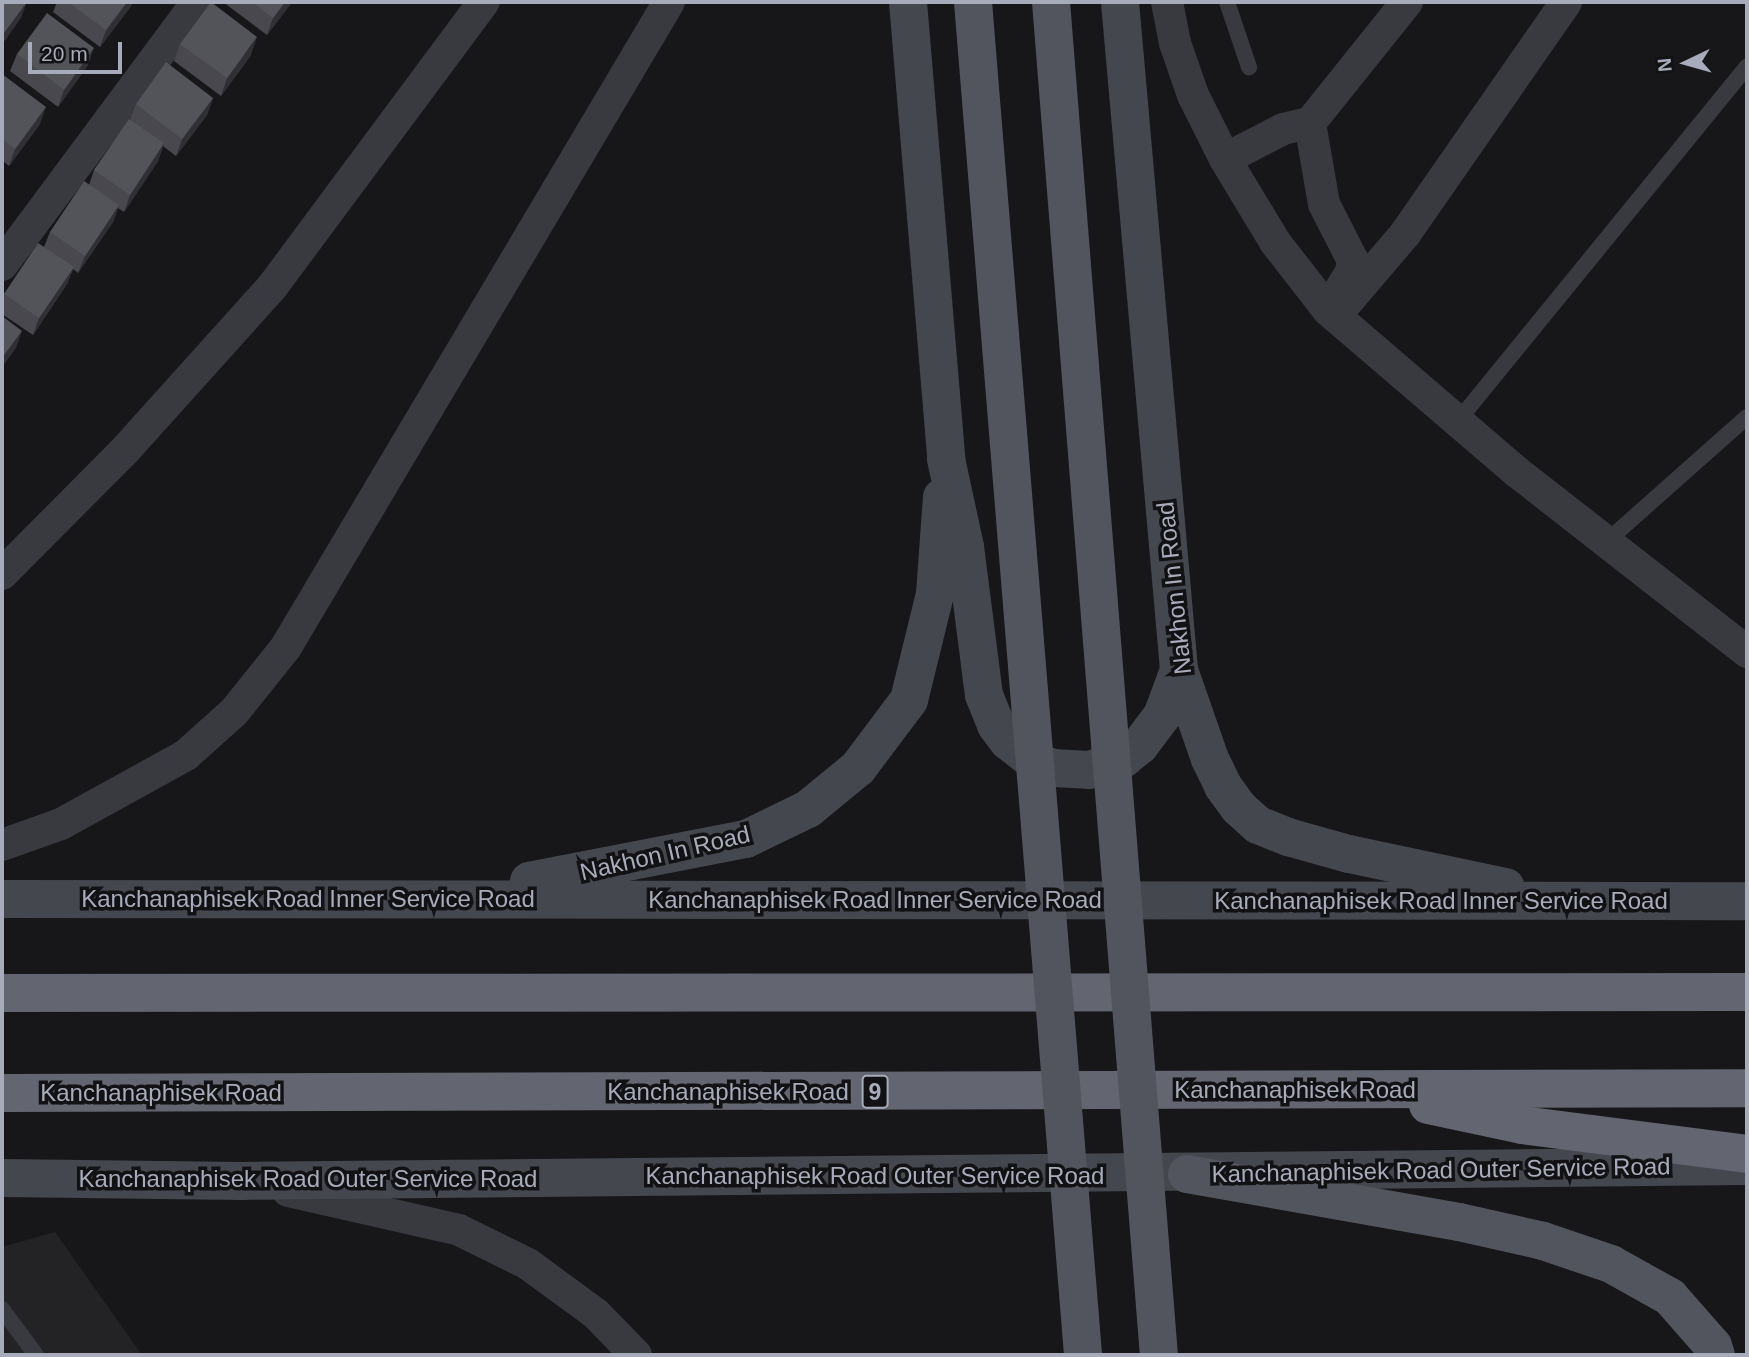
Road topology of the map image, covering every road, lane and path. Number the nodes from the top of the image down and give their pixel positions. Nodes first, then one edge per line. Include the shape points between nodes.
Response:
1 (197, 2) edge
2 (484, 2) edge
3 (908, 2) edge
4 (973, 2) edge
5 (1051, 2) edge
6 (1120, 2) edge
7 (1167, 2) edge
8 (1227, 2) edge
9 (1407, 2) edge
10 (1566, 2) edge
11 (667, 3) edge
12 (1747, 65) edge
13 (1249, 66) dead end
14 (1310, 123) junction
15 (1225, 159) junction
16 (2, 264) edge
17 (1332, 313) junction
18 (1747, 417) edge
19 (1457, 422) junction
20 (946, 459) junction
21 (1606, 542) junction
22 (2, 574) edge
23 (1747, 652) edge
24 (1179, 670) junction
25 (2, 845) edge
26 (419, 898) junction
27 (2, 899) edge
28 (1747, 901) edge
29 (1578, 903) junction
30 (1747, 992) edge
31 (2, 993) edge
32 (1747, 1088) edge
33 (1370, 1090) junction
34 (2, 1093) edge
35 (1747, 1154) edge
36 (1747, 1166) edge
37 (1187, 1174) junction
38 (2, 1178) edge
39 (241, 1181) junction
40 (2, 1309) edge
41 (36, 1355) edge
42 (636, 1355) edge
43 (1083, 1355) edge
44 (1159, 1355) edge
45 (1716, 1355) edge

1 - 16 street
2 - 22 street via 272,287 127,448
3 - 20 main road
4 - 43 main road, bridge
5 - 44 main road, bridge
6 - 24 main road, Nakhon In Road
7 - 15 street via 1193,94
8 - 13 lane
9 - 14 street
10 - 17 street via 1405,234
11 - 25 street via 286,647 234,712 186,755 61,824
12 - 19 lane
14 - 15 street via 1270,135
14 - 17 street via 1324,204 1352,259 1352,270
15 - 17 street via 1275,242
17 - 19 street
18 - 21 lane
19 - 21 street
20 - 24 main road via 969,572 984,695 1008,741 1034,761 1053,768 1089,770 1123,759 1162,716
20 - 26 main road, Nakhon In Road via 935,594 916,677 909,700 858,768 808,809 746,839 601,869
21 - 23 street
24 - 29 main road, Nakhon In Road via 1223,786 1258,825 1349,854
26 - 27 main road, Kanchanaphisek Road Inner Service Road
26 - 29 main road, Kanchanaphisek Road Inner Service Road
28 - 29 main road, Kanchanaphisek Road Inner Service Road
30 - 31 highway
32 - 33 highway, Kanchanaphisek Road / 9
33 - 34 highway, Kanchanaphisek Road / 9
33 - 35 highway via 1522,1125
36 - 37 main road, Kanchanaphisek Road Outer Service Road
37 - 39 main road, Kanchanaphisek Road Outer Service Road
37 - 45 main road via 1459,1222 1544,1241 1600,1260 1670,1297
38 - 39 main road, Kanchanaphisek Road Outer Service Road
39 - 42 street via 459,1230 528,1264 596,1314
40 - 41 lane

